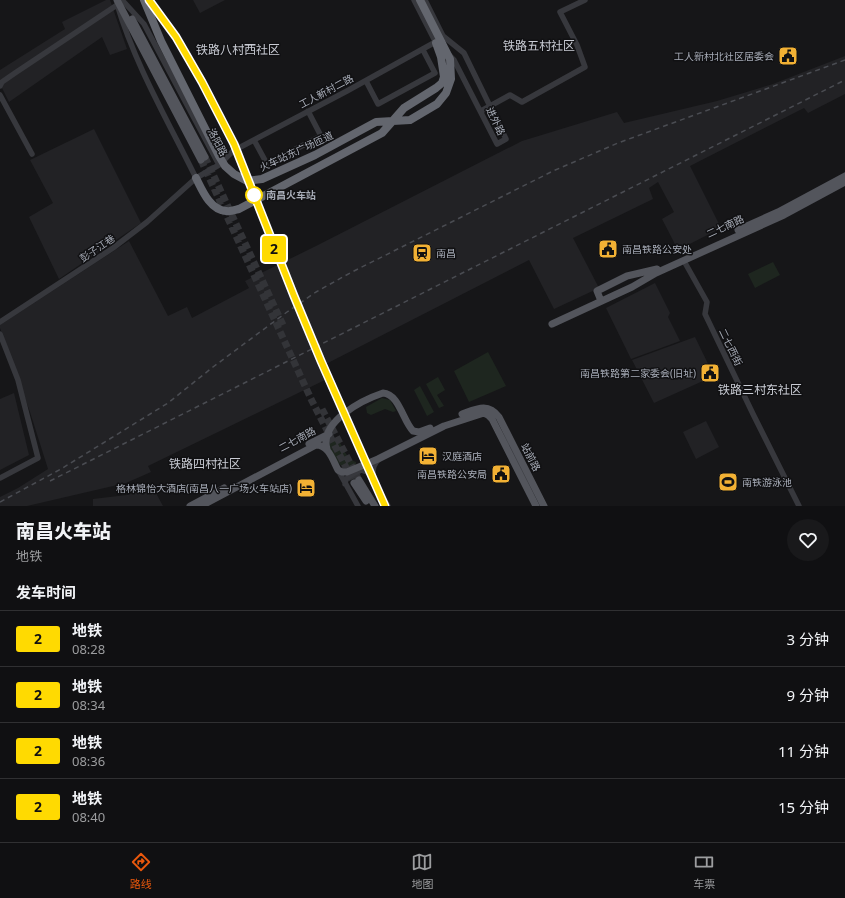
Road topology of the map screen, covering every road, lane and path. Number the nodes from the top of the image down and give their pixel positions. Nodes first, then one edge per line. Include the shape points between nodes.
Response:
1 (144, 0) edge
2 (414, 0) edge
3 (420, 0) edge
4 (425, 0) edge
5 (119, 1) edge
6 (581, 1) edge
7 (443, 36) junction
8 (436, 43) junction
9 (423, 50) junction
10 (366, 81) junction
11 (0, 86) edge
12 (0, 96) edge
13 (490, 107) junction
14 (308, 111) junction
15 (481, 111) junction
16 (393, 121) junction
17 (254, 140) junction
18 (32, 154) dead end
19 (203, 158) tunnel mouth
20 (219, 165) junction
21 (845, 176) edge
22 (196, 178) junction
23 (845, 182) edge
24 (684, 261) junction
25 (601, 300) junction
26 (0, 322) edge
27 (552, 324) dead end
28 (0, 334) edge
29 (496, 419) junction
30 (329, 434) junction
31 (327, 449) junction
32 (378, 459) junction
33 (338, 470) junction
34 (0, 478) edge
35 (373, 478) junction
36 (345, 484) junction
37 (190, 506) edge
38 (201, 506) edge
39 (358, 506) edge
40 (369, 506) edge
41 (374, 506) edge
42 (388, 506) edge
43 (536, 506) edge
44 (544, 506) edge
45 (799, 506) edge

1 - 16 highway, 火车站东广场匝道, bridge via 161,41 219,156 225,166 247,181 262,179 376,122
2 - 8 street, 进外路
3 - 16 highway, 火车站东广场匝道, bridge via 450,59 451,79 446,93 437,104 410,120
4 - 7 street, 进外路
5 - 11 street via 2,82
5 - 19 main road, 洛阳路
5 - 20 street, 洛阳路 via 144,24
5 - 22 street via 133,51
6 - 13 street via 560,12 585,67 522,102 510,96
7 - 8 street, 工人新村二路
7 - 13 street, 进外路 via 464,53
8 - 9 street, 工人新村二路
8 - 15 street, 进外路 via 454,60
8 - 16 highway, bridge via 444,69 442,83 404,108
9 - 10 street, 工人新村二路
9 - 10 street via 435,73 378,104
10 - 14 street, 工人新村二路
12 - 18 street
13 - 15 street
13 - 15 street, 进外路 via 506,139 497,144
14 - 17 street, 工人新村二路
14 - 17 street via 321,136 314,140 267,164
16 - 22 highway, bridge via 382,133 239,209 227,211 216,208 205,196
17 - 20 street, 工人新村二路 via 233,151
20 - 22 street, 洛阳路
21 - 25 main road, 二七南路 via 778,212 652,271 627,276 597,291
22 - 26 street, 彭子江巷 via 147,222 113,248
23 - 24 main road, 二七南路 via 784,215
24 - 25 main road, 二七南路
24 - 45 street, 二七西街 via 707,302 705,314
25 - 27 main road, 二七南路
28 - 34 street via 18,380 38,458
29 - 30 main road, 二七南路 via 493,410 480,408 422,432 415,432 410,428 394,398 383,393 342,414
29 - 32 main road via 485,413 474,415 444,426
29 - 43 main road, 站前路
29 - 44 main road, 站前路
30 - 31 main road
30 - 37 main road, 二七南路
31 - 33 main road
31 - 38 main road, 二七南路 via 321,445 311,447
32 - 33 main road via 345,472
32 - 35 street via 373,467
33 - 36 street
35 - 36 street via 361,470 347,477
35 - 42 street
36 - 39 street
40 - 41 main road via 357,481

